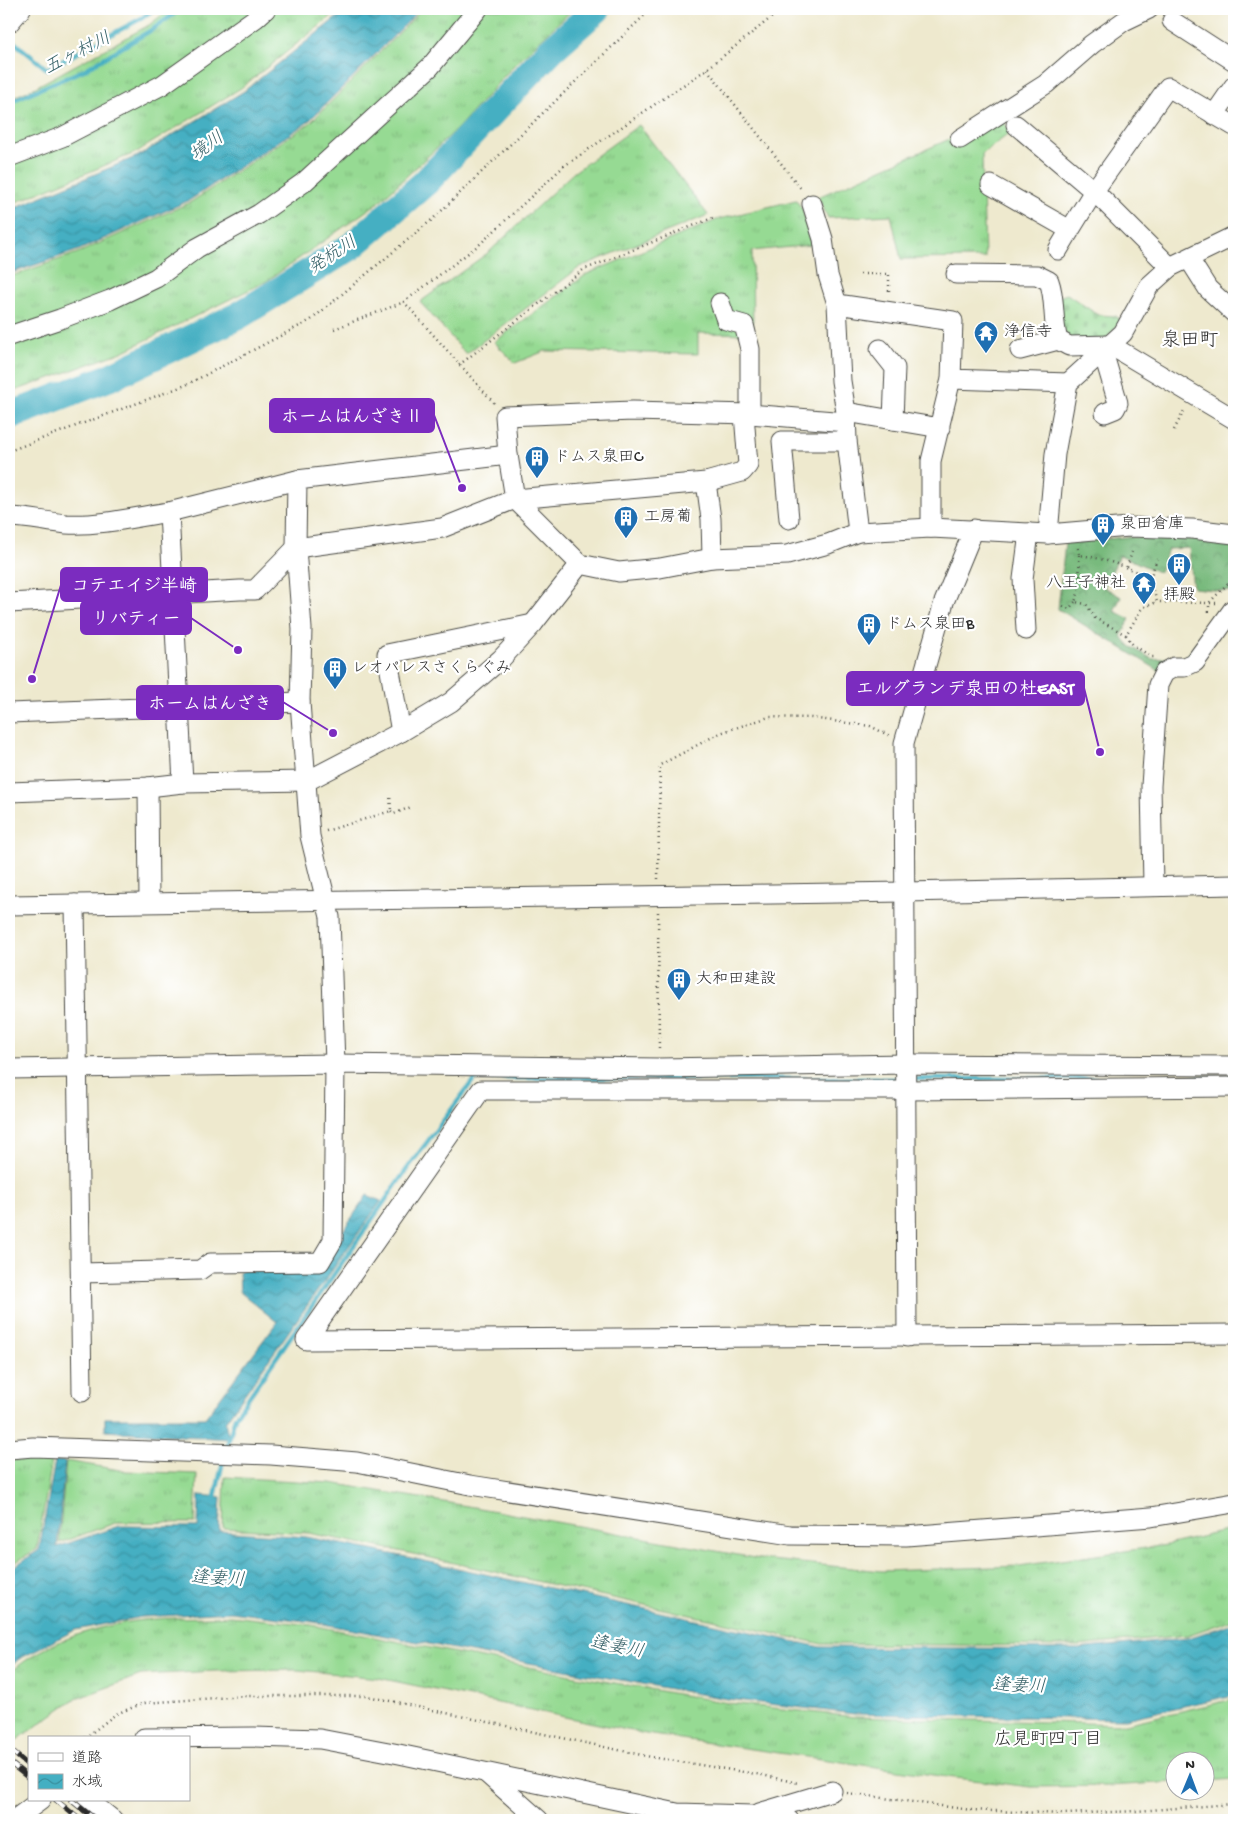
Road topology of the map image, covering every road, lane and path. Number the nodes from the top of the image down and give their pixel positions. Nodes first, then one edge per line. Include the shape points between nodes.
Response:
1 (21, 9) edge
2 (266, 9) edge
3 (478, 9) edge
4 (651, 9) edge
5 (782, 9) edge
6 (1149, 9) edge
7 (1172, 20) dead end
8 (9, 23) edge
9 (1234, 62) edge
10 (707, 69) junction
11 (1234, 86) edge
12 (1214, 114) junction
13 (1016, 125) dead end
14 (1234, 126) edge
15 (960, 139) dead end
16 (9, 157) edge
17 (991, 185) dead end
18 (1094, 190) junction
19 (812, 204) joint
20 (715, 216) dead end
21 (1070, 230) junction
22 (1234, 236) edge
23 (1058, 250) dead end
24 (1189, 259) junction
25 (1170, 267) junction
26 (860, 274) dead end
27 (956, 274) dead end
28 (404, 302) junction
29 (720, 304) dead end
30 (837, 304) junction
31 (890, 313) junction
32 (1234, 313) edge
33 (334, 329) dead end
34 (9, 336) edge
35 (1058, 340) junction
36 (1106, 348) junction
37 (880, 349) dead end
38 (1020, 350) dead end
39 (458, 366) junction
40 (951, 379) junction
41 (1068, 382) junction
42 (1193, 394) junction
43 (500, 410) junction
44 (1105, 413) dead end
45 (747, 414) junction
46 (846, 417) junction
47 (1234, 419) edge
48 (893, 420) junction
49 (940, 428) junction
50 (1174, 430) dead end
51 (847, 441) junction
52 (9, 451) edge
53 (508, 455) junction
54 (296, 480) junction
55 (706, 482) junction
56 (515, 499) junction
57 (169, 512) junction
58 (9, 517) edge
59 (789, 519) dead end
60 (931, 528) junction
61 (974, 529) junction
62 (858, 532) junction
63 (1074, 532) junction
64 (1028, 533) junction
65 (1048, 534) junction
66 (1234, 534) edge
67 (296, 548) junction
68 (1132, 552) dead end
69 (1079, 555) junction
70 (712, 558) junction
71 (1157, 559) dead end
72 (580, 564) junction
73 (1127, 567) junction
74 (1234, 577) edge
75 (1150, 578) junction
76 (173, 594) junction
77 (1075, 602) junction
78 (1157, 602) junction
79 (9, 603) edge
80 (1209, 603) junction
81 (1063, 606) dead end
82 (1234, 608) edge
83 (1210, 617) dead end
84 (533, 624) junction
85 (1026, 630) dead end
86 (1126, 635) junction
87 (1160, 657) dead end
88 (300, 702) junction
89 (179, 706) junction
90 (9, 712) edge
91 (401, 732) junction
92 (904, 743) junction
93 (307, 780) junction
94 (183, 783) junction
95 (148, 786) junction
96 (9, 792) edge
97 (390, 795) dead end
98 (411, 807) dead end
99 (391, 811) junction
100 (310, 836) junction
101 (1153, 885) junction
102 (1234, 885) edge
103 (905, 892) junction
104 (658, 895) junction
105 (326, 901) junction
106 (149, 902) junction
107 (76, 904) junction
108 (9, 905) edge
109 (334, 1064) junction
110 (906, 1064) junction
111 (1234, 1066) edge
112 (79, 1067) junction
113 (491, 1067) junction
114 (659, 1068) junction
115 (9, 1069) edge
116 (1234, 1087) edge
117 (491, 1090) junction
118 (906, 1090) junction
119 (82, 1273) junction
120 (1234, 1334) edge
121 (907, 1337) junction
122 (82, 1392) dead end
123 (9, 1449) edge
124 (1234, 1503) edge
125 (88, 1736) edge
126 (190, 1738) edge
127 (484, 1772) junction
128 (806, 1785) dead end
129 (832, 1791) joint
130 (38, 1802) edge
131 (90, 1802) edge
132 (1234, 1804) edge
133 (751, 1818) edge
134 (14, 1820) edge
135 (113, 1820) edge
136 (539, 1820) edge
137 (789, 1820) edge

1 - 8 street
2 - 16 street via 162,85 62,136
3 - 34 street via 424,73 302,183 259,214 197,248 156,278 110,300
4 - 52 path via 434,218 311,320 186,385
5 - 10 path
6 - 15 street via 1124,21 1046,84
7 - 9 street
10 - 19 path
10 - 28 path via 564,166 480,244
11 - 12 street
12 - 14 street
12 - 18 street via 1168,87
13 - 18 street
17 - 21 street
18 - 21 street
18 - 25 street
19 - 30 street
20 - 39 path via 582,270
21 - 23 street
22 - 24 street
24 - 25 street
24 - 32 street via 1208,289
25 - 36 street via 1149,286 1122,333
26 - 31 path via 889,274
27 - 35 street via 1037,275 1049,281
28 - 33 path
28 - 39 path
29 - 45 street via 726,320 744,325 750,349
30 - 31 street
30 - 46 street
31 - 40 street via 953,321
35 - 36 street via 1069,346
35 - 38 street
36 - 41 street
36 - 42 street
36 - 44 street via 1118,403 1115,409
37 - 48 street via 895,368
39 - 43 path
40 - 41 street
40 - 49 street
41 - 65 street via 1055,454
42 - 47 street
42 - 50 path
43 - 45 street
43 - 53 street
45 - 46 street
45 - 55 street via 748,465 742,472
46 - 48 street
46 - 51 street
48 - 49 street
49 - 60 street via 931,460
51 - 59 street via 782,441
51 - 62 street
53 - 54 street
53 - 56 street
54 - 57 street
54 - 67 street
55 - 56 street
55 - 70 street
56 - 67 street via 442,528
56 - 72 street
57 - 58 street via 111,522 66,524
57 - 76 street
60 - 61 street
60 - 62 street
61 - 64 street
61 - 92 street via 944,602
62 - 70 street via 787,555
63 - 65 street
63 - 66 street via 1129,527
63 - 69 path
64 - 65 street
64 - 85 street via 1023,579
67 - 76 street via 256,590
67 - 88 street via 302,629
68 - 73 path
69 - 73 path
69 - 77 path via 1080,588
70 - 72 street via 619,572
71 - 75 path
72 - 84 street
73 - 75 path
74 - 80 path
75 - 78 path
76 - 79 street
76 - 89 street
77 - 81 path via 1069,609
77 - 86 path via 1086,604 1095,618
78 - 80 path
78 - 86 path via 1142,608
80 - 83 path
82 - 101 street via 1194,662 1164,673 1158,685 1151,786
84 - 91 street via 500,659 451,702
84 - 91 street via 387,654
86 - 87 path via 1133,645 1152,657
88 - 89 street
88 - 93 street
89 - 90 street
89 - 94 street
91 - 93 street
92 - 103 street
92 - 104 path via 870,726 811,718 769,717 720,733 660,765
93 - 94 street
93 - 100 street
94 - 95 street
95 - 96 street
95 - 106 street
97 - 99 path
98 - 99 path via 394,814
99 - 100 path
100 - 105 street
101 - 102 street
101 - 103 street
103 - 104 street
103 - 110 street
104 - 105 street
104 - 114 path
105 - 106 street
105 - 109 street via 330,917
106 - 107 street
107 - 108 street
107 - 112 street
109 - 112 street
109 - 113 street
109 - 119 street via 332,1240 320,1262 210,1263 200,1270
110 - 111 street
110 - 114 street
110 - 118 street
112 - 115 street
112 - 119 street
113 - 114 street
113 - 117 street
116 - 118 street
117 - 118 street
117 - 121 street via 480,1090 306,1340
118 - 121 street
119 - 122 street
120 - 121 street
123 - 124 street via 33,1447 232,1454 357,1462 470,1485 790,1535 906,1536 1151,1517
125 - 128 path via 116,1714 144,1703 244,1696 367,1696 652,1758
126 - 127 street via 320,1739
127 - 133 street via 676,1813
127 - 136 street
129 - 132 path via 971,1810 1063,1814
129 - 133 street
130 - 134 street
131 - 135 street
133 - 137 street

